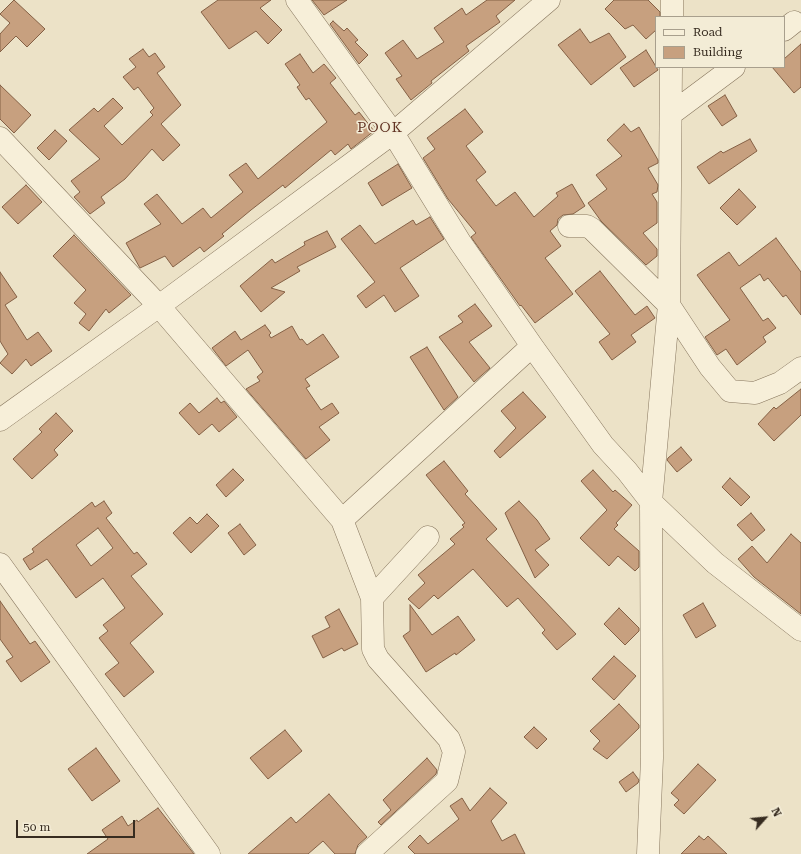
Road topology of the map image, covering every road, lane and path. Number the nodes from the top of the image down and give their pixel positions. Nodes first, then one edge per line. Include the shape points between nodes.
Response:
1 (297, 0) edge
2 (549, 0) edge
3 (672, 0) edge
4 (672, 16) edge
5 (671, 68) edge
6 (733, 68) edge
7 (671, 114) junction
8 (393, 133) junction
9 (0, 138) edge
10 (569, 226) dead end
11 (669, 305) junction
12 (159, 306) junction
13 (532, 346) junction
14 (801, 368) edge
15 (0, 420) edge
16 (651, 502) junction
17 (342, 520) junction
18 (428, 537) dead end
19 (0, 564) edge
20 (372, 598) junction
21 (801, 630) edge
22 (209, 854) edge
23 (368, 854) edge
24 (648, 854) edge

1 - 8 street
2 - 8 street
3 - 4 street
5 - 7 street
6 - 7 street
7 - 11 street
8 - 12 street
8 - 13 street via 460,242
9 - 12 street
10 - 11 street via 587,226 592,229
11 - 14 street via 710,367 730,391 755,393 780,383
11 - 16 street
12 - 15 street
12 - 17 street
13 - 16 street via 603,445
13 - 17 street
16 - 21 street via 715,563
16 - 24 street via 652,758
17 - 20 street
18 - 20 street
19 - 22 street
20 - 23 street via 373,649 378,659 449,739 454,752 447,781

